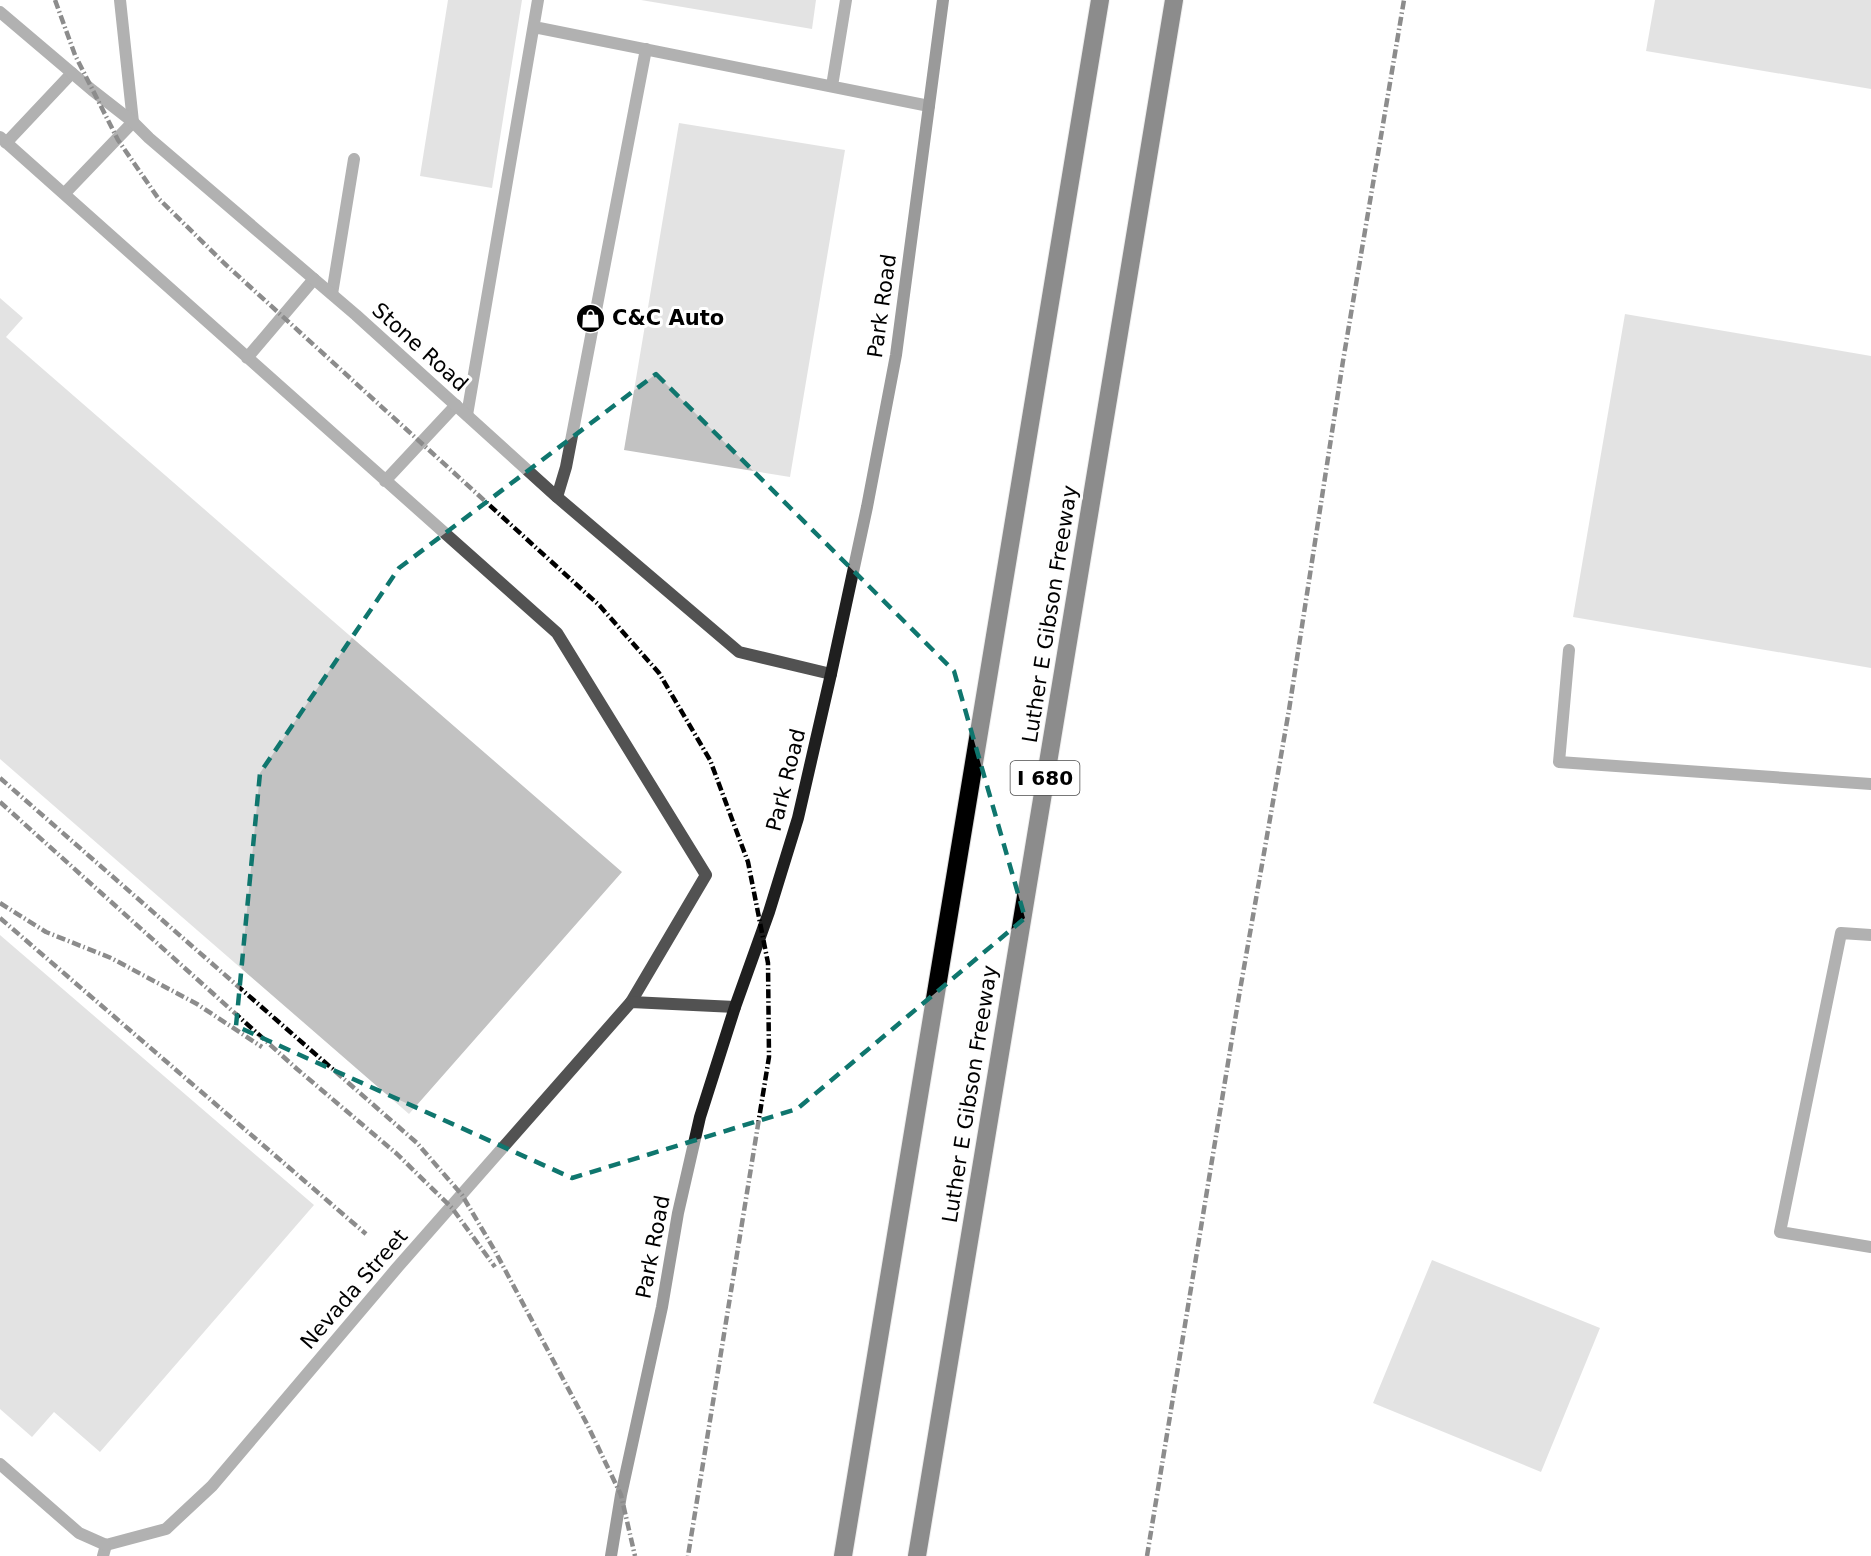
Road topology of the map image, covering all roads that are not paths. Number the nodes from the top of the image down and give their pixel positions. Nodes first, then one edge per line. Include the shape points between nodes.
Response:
1 (120, 0) edge
2 (538, 0) edge
3 (846, 0) edge
4 (943, 0) edge
5 (1100, 0) edge
6 (1174, 0) edge
7 (0, 12) edge
8 (534, 27) junction
9 (646, 49) junction
10 (72, 73) junction
11 (832, 86) junction
12 (929, 106) junction
13 (134, 122) junction
14 (3, 140) edge
15 (354, 159) dead end
16 (64, 194) junction
17 (314, 279) junction
18 (332, 294) junction
19 (247, 358) junction
20 (456, 405) junction
21 (467, 415) junction
22 (385, 481) junction
23 (557, 497) junction
24 (1569, 650) dead end
25 (831, 674) junction
26 (1871, 784) edge
27 (1871, 935) edge
28 (631, 1002) junction
29 (735, 1007) junction
30 (1871, 1247) edge
31 (0, 1464) edge
32 (104, 1551) edge
33 (611, 1556) edge
34 (843, 1556) edge
35 (917, 1556) edge

1 - 13 street
2 - 8 street
3 - 11 street
4 - 12 street, Park Road
5 - 34 highway
6 - 35 highway, Luther E Gibson Freeway / I 680
7 - 10 street, Stone Road
8 - 9 street
8 - 21 street
9 - 11 street
9 - 23 street
10 - 13 street, Stone Road
10 - 14 street
11 - 12 street
12 - 25 street, Park Road via 896,355
13 - 16 street
13 - 17 street, Stone Road
14 - 16 street
15 - 18 street
16 - 19 street
17 - 18 street, Stone Road
17 - 19 street
18 - 20 street, Stone Road
19 - 22 street
20 - 21 street, Stone Road
20 - 22 street
21 - 23 street, Stone Road
22 - 28 street, Nevada Street via 557,633 706,875
23 - 25 street, Stone Road via 739,652
24 - 26 street via 1559,762
25 - 29 street, Park Road via 798,818
27 - 30 street via 1841,933 1780,1232
28 - 29 street
28 - 32 street, Nevada Street via 212,1486 166,1529
29 - 33 street, Park Road via 695,1138 678,1213
31 - 32 street, Nevada Street

